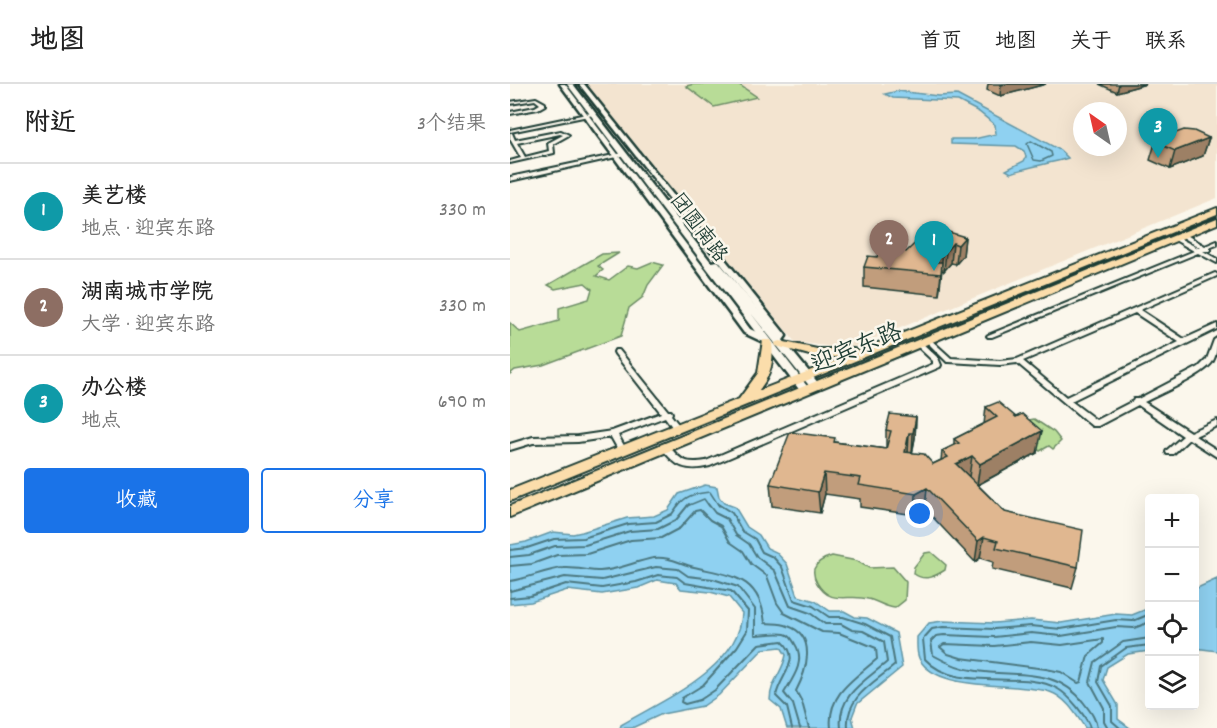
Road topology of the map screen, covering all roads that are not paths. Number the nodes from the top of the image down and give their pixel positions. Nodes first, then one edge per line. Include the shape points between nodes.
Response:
1 (562, 84) edge
2 (570, 84) edge
3 (576, 84) edge
4 (582, 84) edge
5 (510, 103) edge
6 (510, 113) edge
7 (589, 114) junction
8 (512, 139) edge
9 (619, 154) junction
10 (524, 159) junction
11 (510, 162) edge
12 (511, 180) edge
13 (1217, 211) edge
14 (1217, 221) edge
15 (1179, 237) junction
16 (1217, 243) edge
17 (1202, 249) junction
18 (1217, 255) edge
19 (1217, 261) edge
20 (1215, 275) dead end
21 (1135, 310) junction
22 (1217, 326) edge
23 (990, 336) dead end
24 (1217, 340) edge
25 (772, 341) junction
26 (923, 342) junction
27 (1184, 342) junction
28 (617, 352) dead end
29 (867, 352) junction
30 (1018, 361) junction
31 (801, 378) junction
32 (810, 388) junction
33 (1066, 400) junction
34 (1137, 401) junction
35 (735, 405) junction
36 (668, 413) junction
37 (1217, 423) edge
38 (678, 429) junction
39 (613, 434) junction
40 (1188, 436) junction
41 (510, 447) edge
42 (666, 448) junction
43 (623, 451) junction
44 (1170, 452) dead end
45 (1217, 454) edge
46 (510, 496) edge
47 (510, 512) edge

1 - 7 street
2 - 7 main road, 团圆南路
3 - 25 main road, 团圆南路
4 - 25 street via 782,336
5 - 6 street via 536,99 543,104
7 - 8 street
7 - 9 main road, 团圆南路
8 - 10 street
8 - 10 street via 567,134 550,143 552,152
9 - 12 street
9 - 25 main road, 团圆南路
10 - 11 street
13 - 29 highway, 迎宾东路
14 - 15 highway, 迎宾东路
15 - 17 street
15 - 26 highway, 迎宾东路
16 - 17 street
17 - 18 street
17 - 19 street
17 - 23 street
20 - 21 street
21 - 27 street
21 - 30 street
22 - 27 street
24 - 34 street via 1202,369
25 - 29 highway via 817,353
25 - 31 main road, 团圆南路
25 - 31 main road, 团圆南路
25 - 35 highway via 766,375
26 - 30 street via 949,360
26 - 32 highway, 迎宾东路
26 - 42 street via 937,365 708,464 691,467 677,462
27 - 33 street
28 - 36 street
29 - 31 highway, 迎宾东路
30 - 33 street
31 - 32 main road, 团圆南路
31 - 35 highway, 迎宾东路
32 - 42 highway, 迎宾东路
33 - 34 street via 1095,424
34 - 40 street
35 - 38 highway, 迎宾东路
36 - 38 street
36 - 39 street
37 - 40 street
38 - 43 highway, 迎宾东路
39 - 41 street via 533,440
39 - 43 street
40 - 44 street
40 - 45 street
42 - 47 highway, 迎宾东路
43 - 46 highway, 迎宾东路

